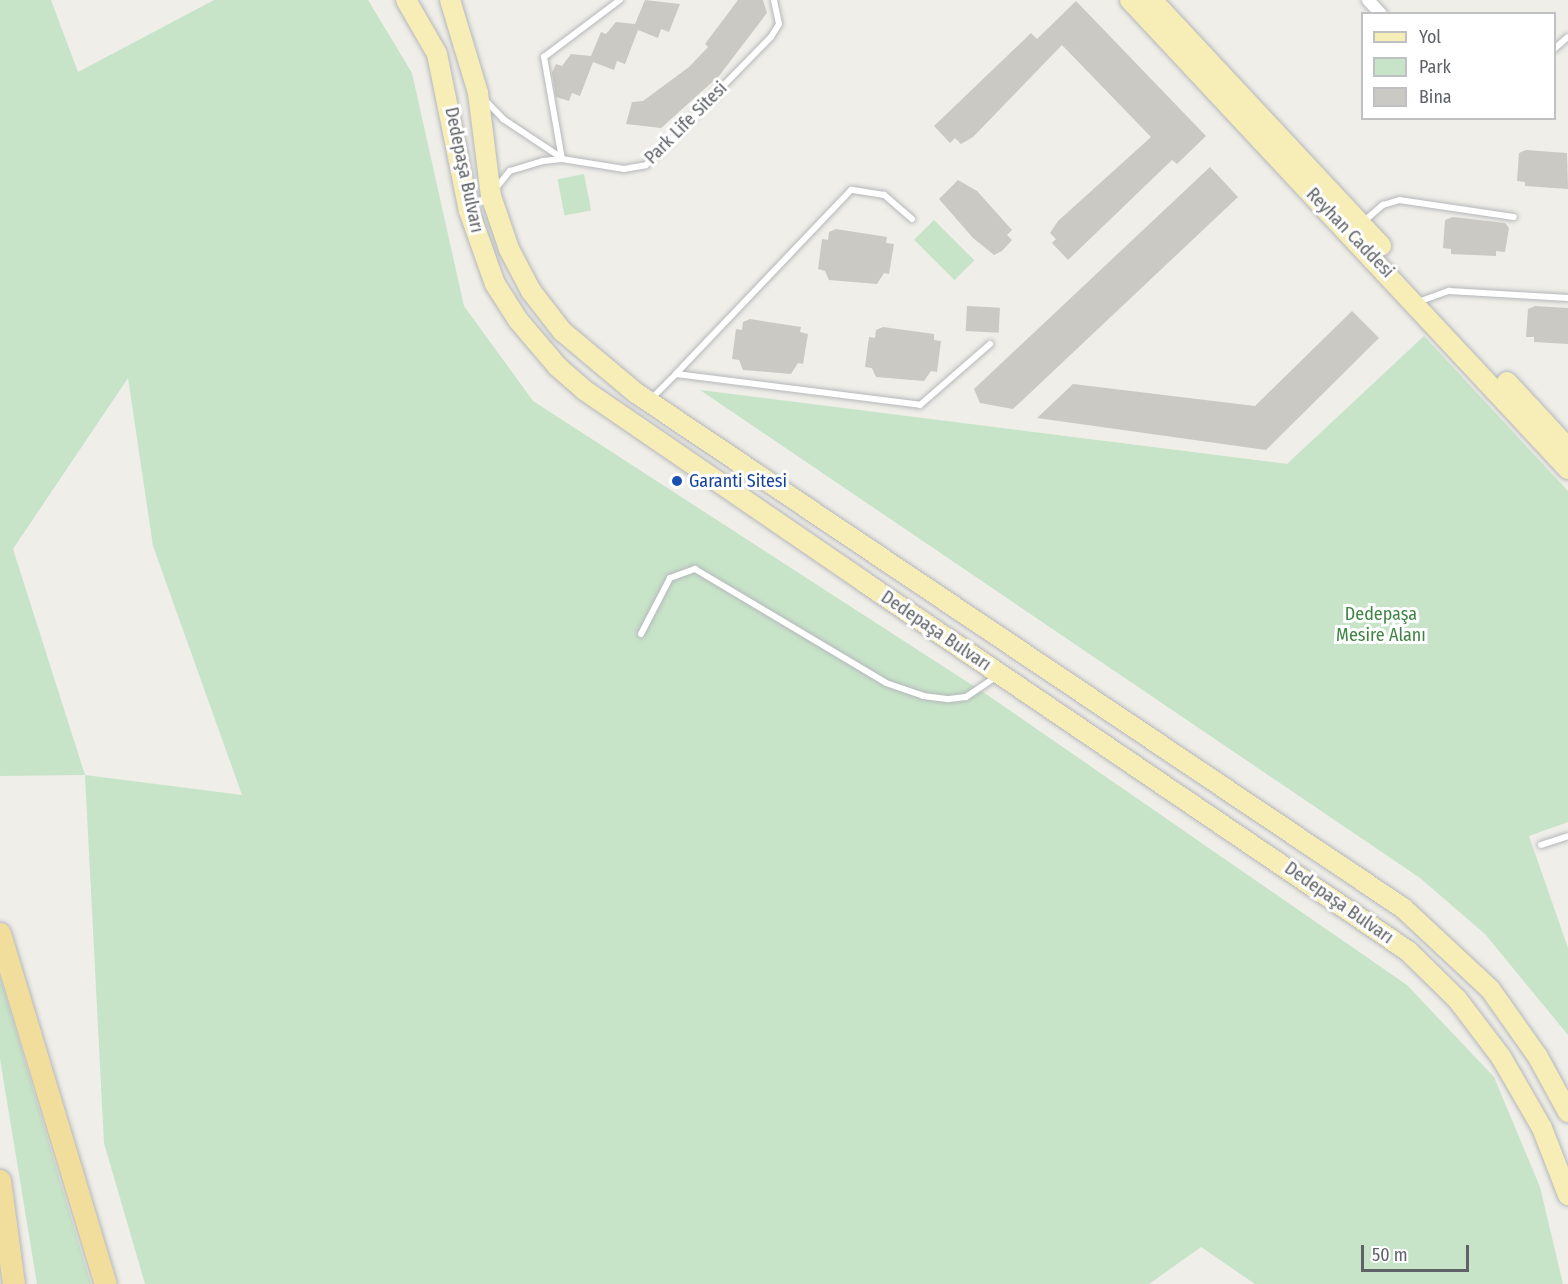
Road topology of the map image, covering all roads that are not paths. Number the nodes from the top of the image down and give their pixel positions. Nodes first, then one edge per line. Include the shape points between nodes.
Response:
1 (406, 0) edge
2 (450, 0) edge
3 (621, 0) edge
4 (774, 0) edge
5 (1130, 0) edge
6 (1152, 0) edge
7 (1368, 0) edge
8 (1380, 12) edge
9 (1568, 37) edge
10 (1556, 47) edge
11 (478, 93) junction
12 (562, 159) junction
13 (491, 195) junction
14 (1514, 217) dead end
15 (912, 219) dead end
16 (1357, 230) junction
17 (1568, 298) edge
18 (1422, 300) junction
19 (990, 344) dead end
20 (676, 374) junction
21 (649, 401) junction
22 (1568, 448) edge
23 (1568, 469) edge
24 (640, 634) dead end
25 (999, 674) junction
26 (1568, 836) edge
27 (1541, 845) dead end
28 (0, 934) edge
29 (1568, 1112) edge
30 (0, 1181) edge
31 (1568, 1195) edge
32 (14, 1284) edge
33 (106, 1284) edge

1 - 25 main road, Dedepaşa Bulvarı via 437,54 469,211 495,284 538,346 584,390
2 - 11 main road, Dedepaşa Bulvarı
3 - 12 lane via 544,57
4 - 12 lane, Park Life Sitesi via 779,24 771,37 646,165 624,169
5 - 16 main road, Reyhan Caddesi
6 - 16 main road, Reyhan Caddesi
7 - 8 street
9 - 10 lane
11 - 12 lane via 503,119
11 - 13 main road, Dedepaşa Bulvarı
12 - 13 lane via 510,171
13 - 21 main road, Dedepaşa Bulvarı via 509,249 531,291 596,364
14 - 16 lane via 1399,200 1383,205
15 - 20 lane via 884,195 851,190
16 - 18 main road, Reyhan Caddesi
17 - 18 lane via 1449,291
18 - 22 main road, Reyhan Caddesi
18 - 23 main road, Reyhan Caddesi
19 - 20 lane via 920,405
20 - 21 lane
21 - 29 main road, Dedepaşa Bulvarı via 1403,908 1490,990 1538,1057
24 - 25 lane via 670,578 695,569 721,581 849,665 914,693 966,697
25 - 31 main road, Dedepaşa Bulvarı via 1379,928 1435,975 1476,1023 1518,1084 1542,1128
26 - 27 lane
28 - 33 highway
30 - 32 highway

